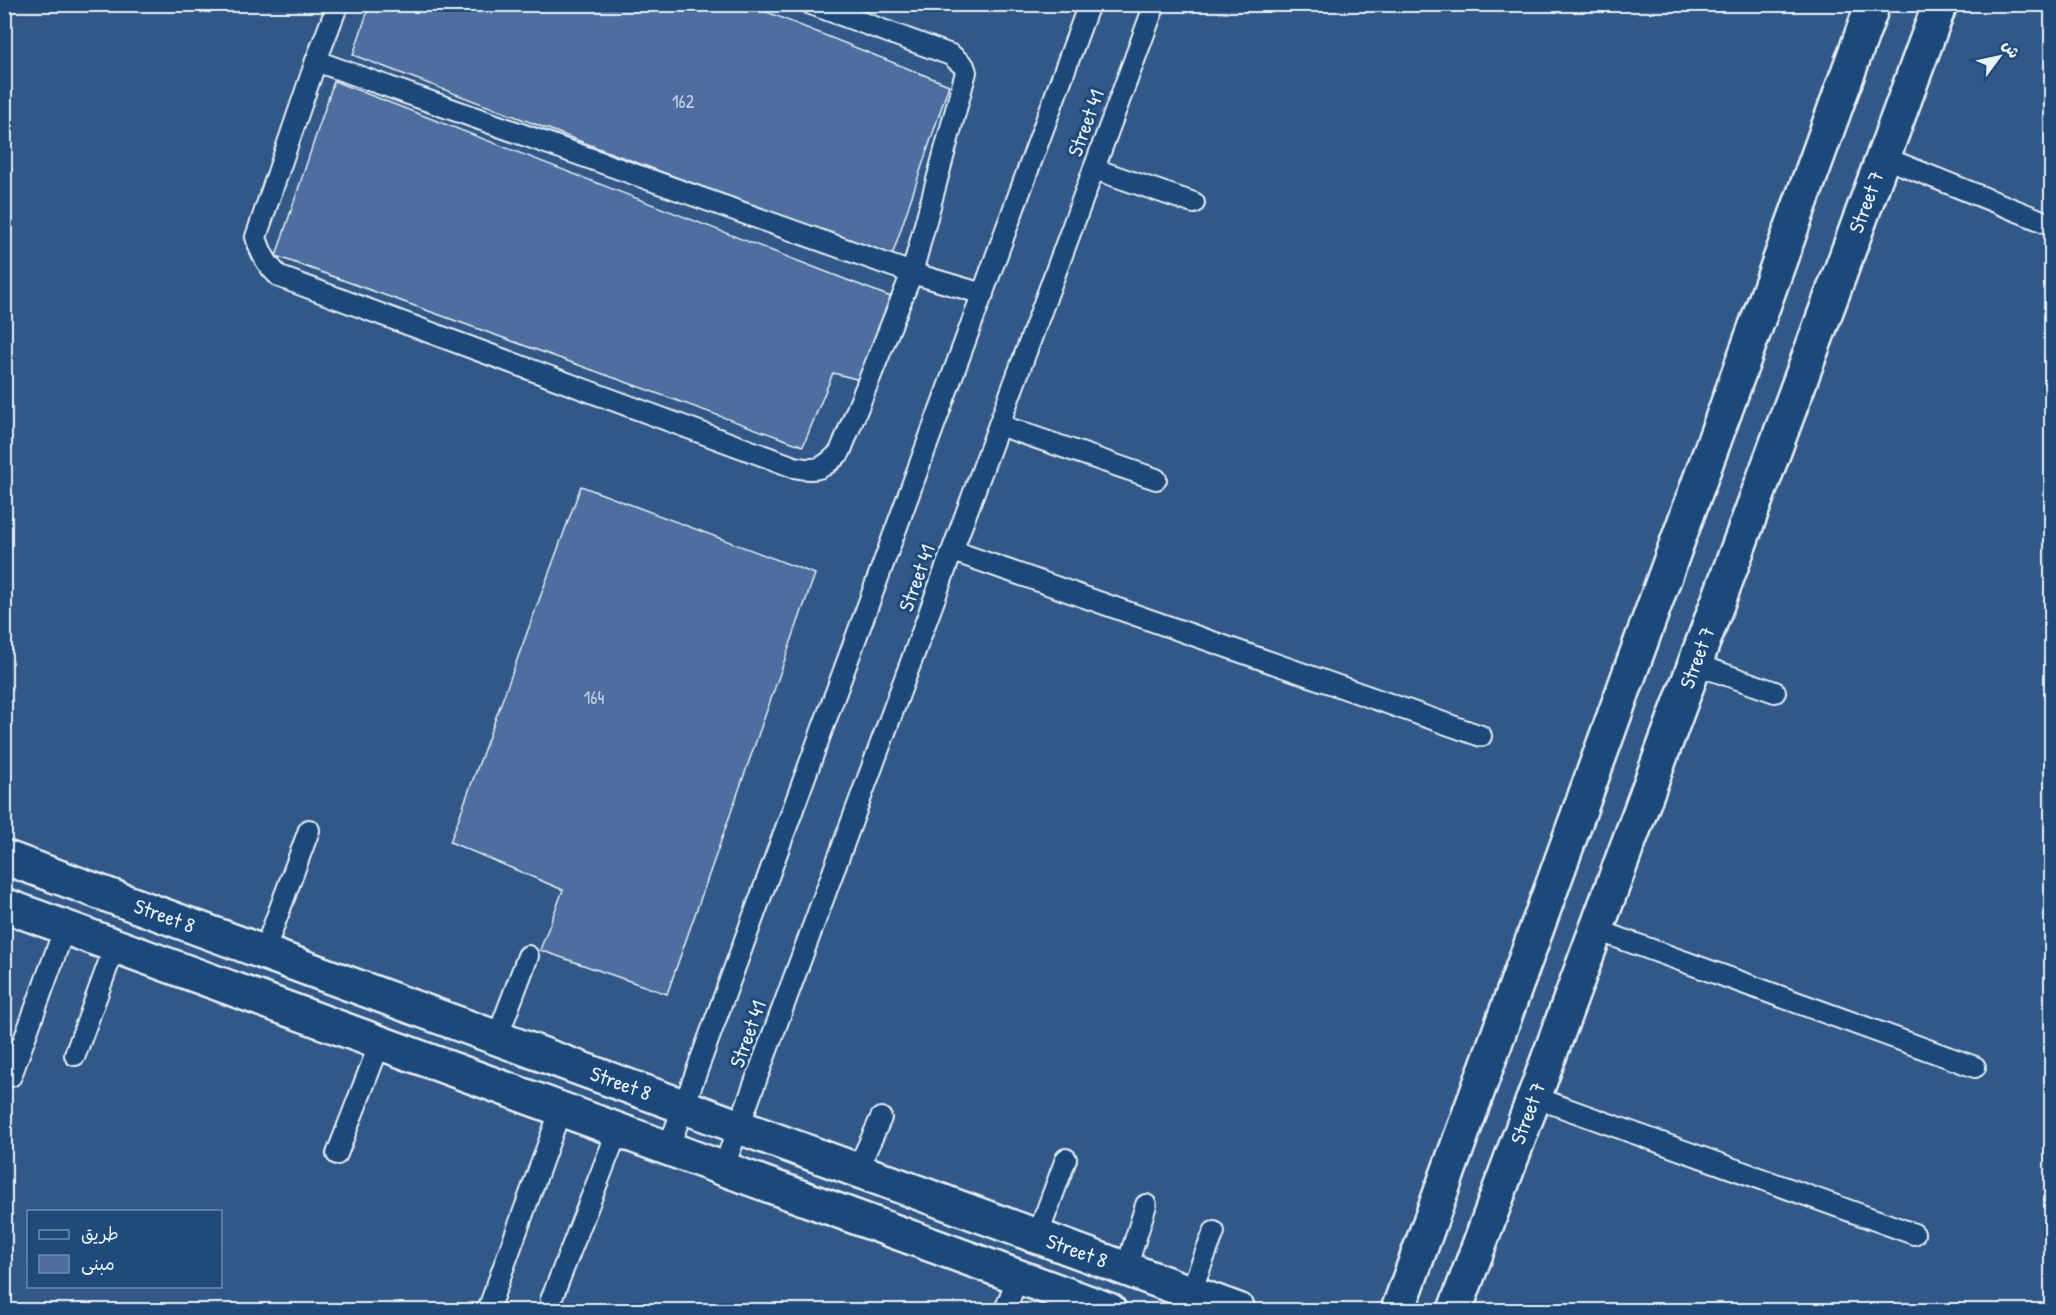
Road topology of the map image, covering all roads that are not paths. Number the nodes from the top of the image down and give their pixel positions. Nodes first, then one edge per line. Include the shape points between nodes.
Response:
1 (338, 4) edge
2 (811, 4) edge
3 (1089, 4) edge
4 (1155, 4) edge
5 (1873, 4) edge
6 (1940, 4) edge
7 (316, 61) junction
8 (1883, 157) junction
9 (1094, 169) junction
10 (1194, 203) dead end
11 (2052, 225) edge
12 (912, 273) junction
13 (983, 294) junction
14 (999, 425) junction
15 (1156, 479) dead end
16 (952, 551) junction
17 (1695, 663) junction
18 (1775, 692) dead end
19 (1481, 736) dead end
20 (309, 830) dead end
21 (4, 857) edge
22 (4, 905) edge
23 (65, 927) junction
24 (1597, 930) junction
25 (115, 946) junction
26 (264, 952) junction
27 (528, 956) dead end
28 (497, 1038) junction
29 (380, 1043) junction
30 (75, 1055) dead end
31 (1976, 1067) dead end
32 (11, 1076) dead end
33 (1534, 1097) junction
34 (683, 1106) junction
35 (561, 1109) junction
36 (881, 1118) dead end
37 (739, 1127) junction
38 (618, 1130) junction
39 (668, 1149) junction
40 (337, 1154) dead end
41 (1066, 1159) dead end
42 (723, 1169) junction
43 (857, 1170) junction
44 (1146, 1205) dead end
45 (1214, 1232) dead end
46 (1914, 1234) dead end
47 (1037, 1237) junction
48 (1126, 1269) junction
49 (1018, 1277) junction
50 (1190, 1293) junction
51 (551, 1300) dead end
52 (488, 1311) edge
53 (1005, 1311) edge
54 (1109, 1311) edge
55 (1238, 1311) edge
56 (1398, 1311) edge
57 (1455, 1311) edge

1 - 7 lane
2 - 12 lane via 951,55 964,66 966,72
3 - 13 lane, Street 41
4 - 9 lane, Street 41
5 - 56 street
6 - 8 street, Street 7
7 - 12 lane
7 - 12 lane via 256,237 261,254 280,277 794,467 819,469 840,452
8 - 11 lane
8 - 17 street, Street 7
9 - 10 lane
9 - 14 lane, Street 41
12 - 13 lane
13 - 34 lane, Street 41
14 - 15 lane
14 - 16 lane, Street 41
16 - 19 lane
16 - 37 lane, Street 41
17 - 18 lane
17 - 24 street, Street 7
20 - 26 lane
21 - 26 street, Street 8
22 - 23 street
23 - 25 street
23 - 32 lane
24 - 31 lane
24 - 33 street, Street 7
25 - 29 street
25 - 30 lane
26 - 28 street, Street 8
27 - 28 lane
28 - 34 street, Street 8
29 - 35 street
29 - 40 lane
33 - 46 lane
33 - 57 street, Street 7
34 - 37 street, Street 8
34 - 39 lane, Street 41
35 - 38 street
35 - 52 lane
36 - 43 lane
37 - 42 lane, Street 41
37 - 43 street, Street 8
38 - 39 street
38 - 51 lane
39 - 42 street
41 - 47 lane
42 - 49 street
43 - 47 street, Street 8
44 - 48 lane
45 - 50 lane
47 - 48 street, Street 8
48 - 50 street, Street 8
49 - 53 lane
49 - 54 street
50 - 55 street, Street 8

